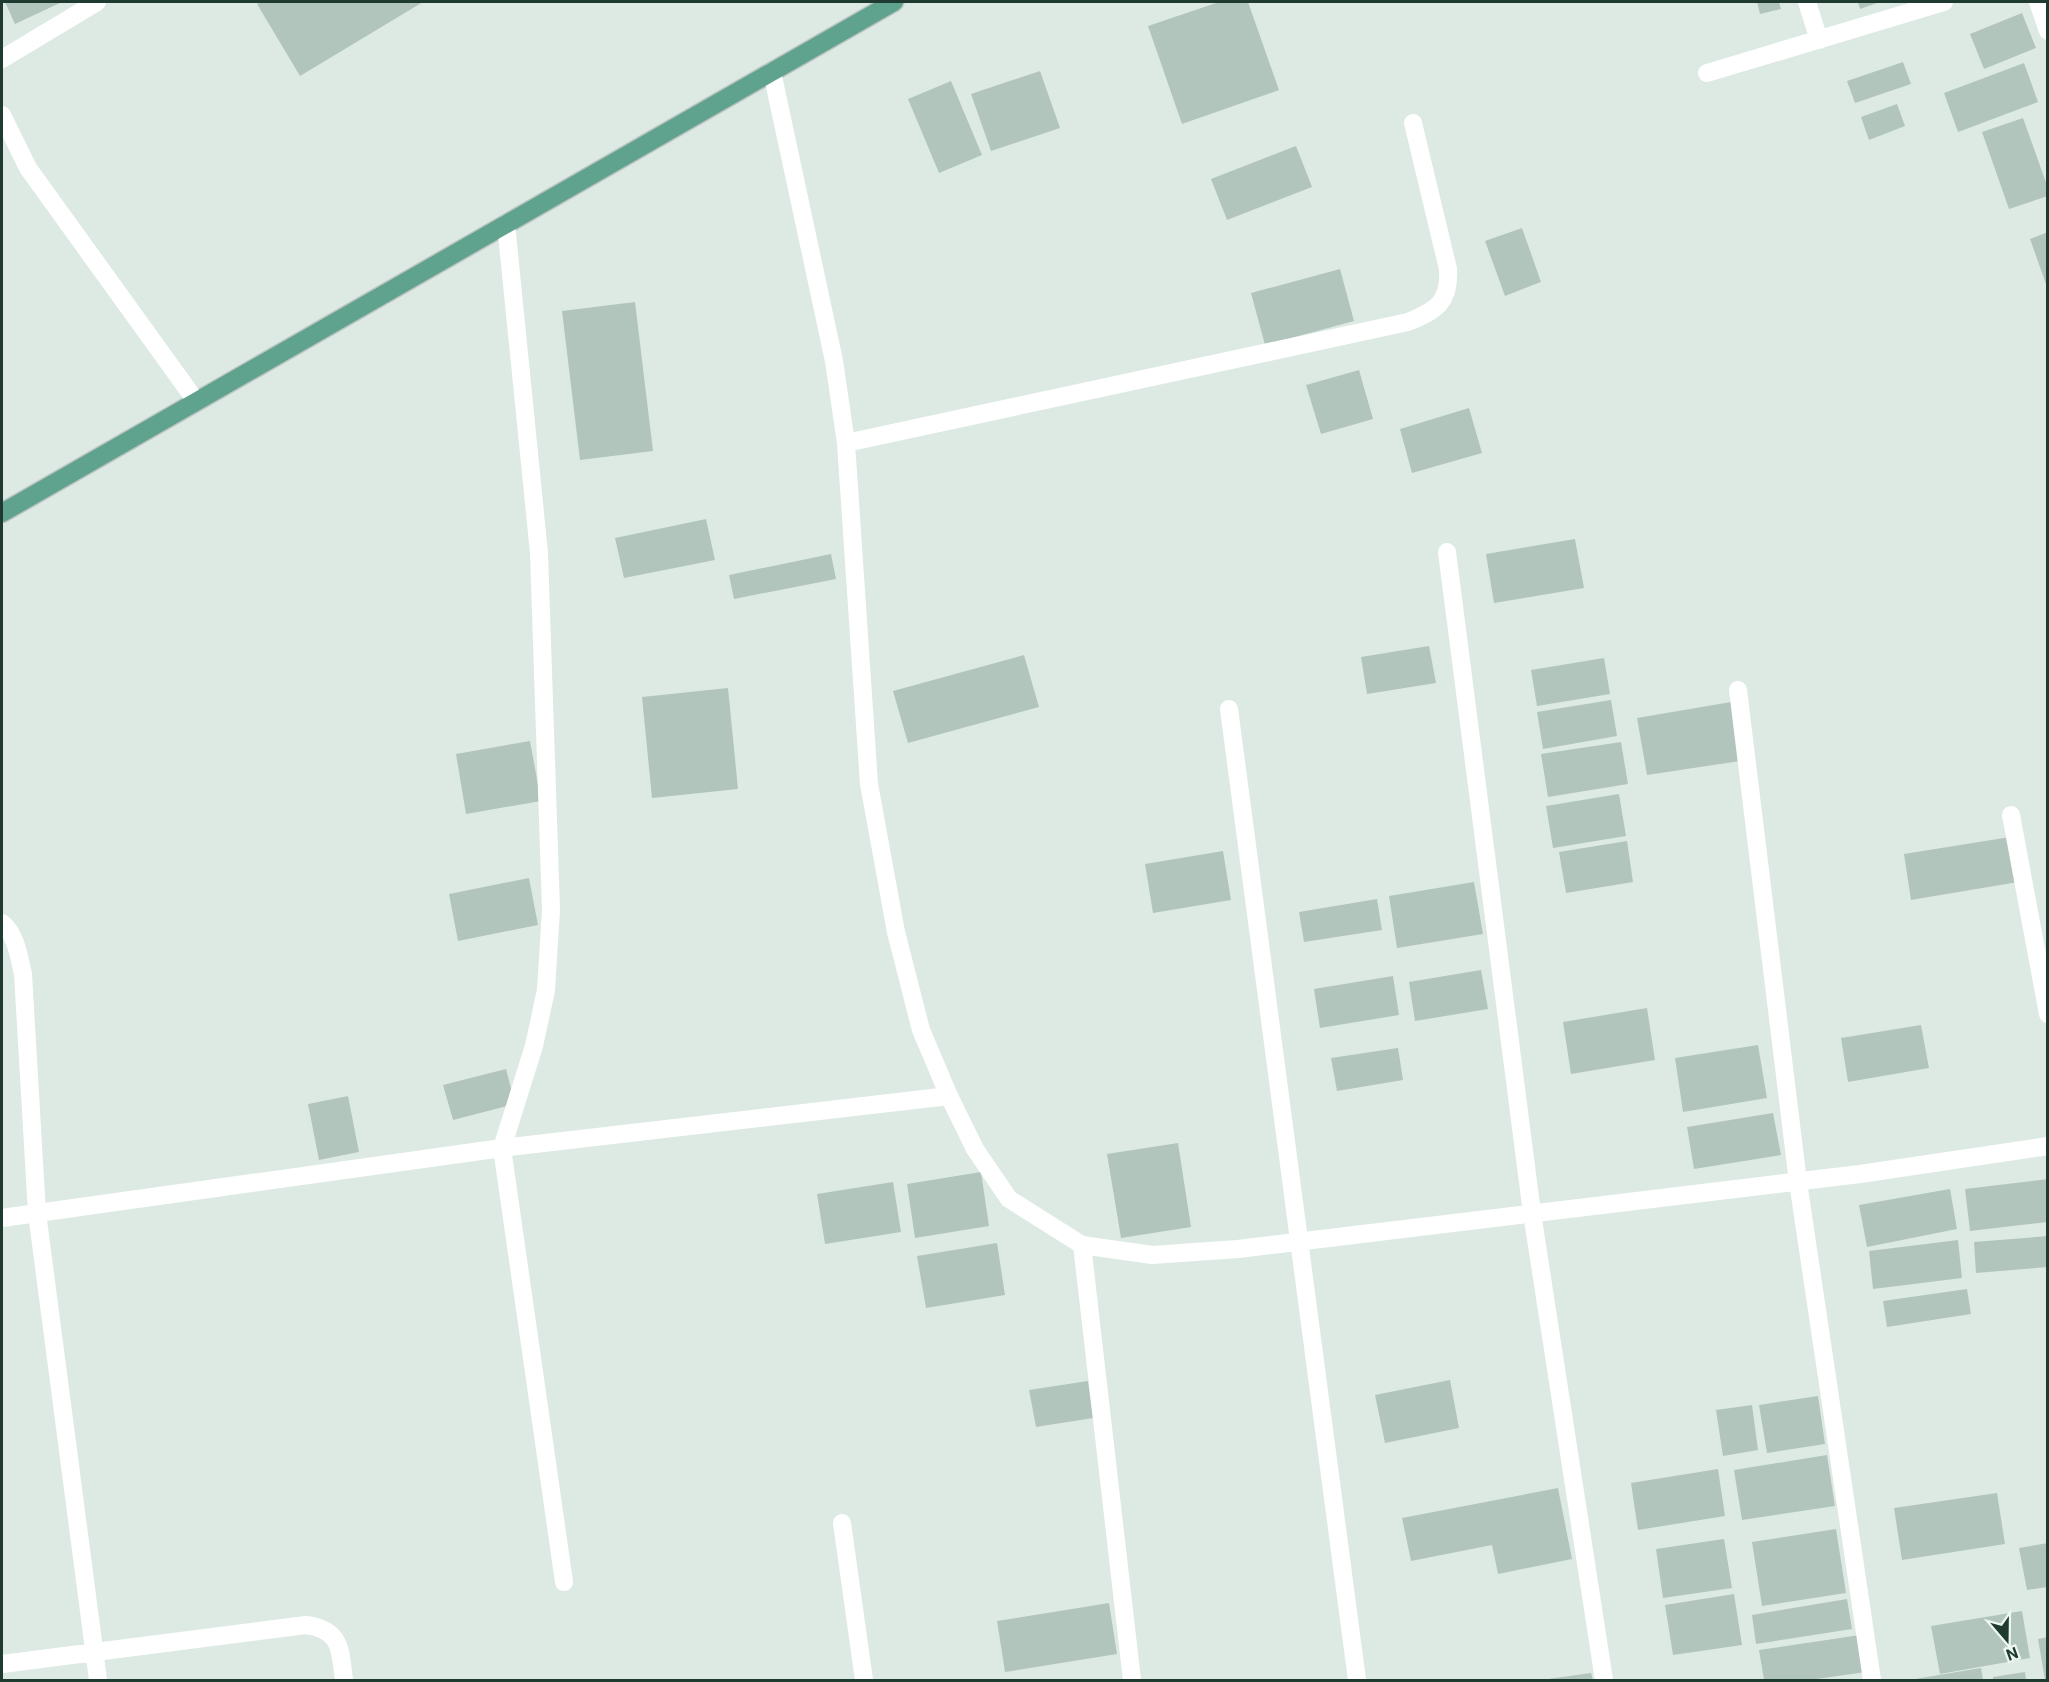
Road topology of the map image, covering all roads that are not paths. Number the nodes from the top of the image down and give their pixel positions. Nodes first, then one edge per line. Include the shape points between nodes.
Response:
1 (97, 2) edge
2 (894, 2) edge
3 (1807, 2) edge
4 (1944, 2) edge
5 (2037, 2) edge
6 (2048, 31) edge
7 (1819, 40) junction
8 (2, 59) edge
9 (772, 72) junction
10 (1707, 73) dead end
11 (2, 115) edge
12 (1413, 123) dead end
13 (507, 224) junction
14 (196, 401) junction
15 (846, 443) junction
16 (2, 513) edge
17 (1448, 552) dead end
18 (1738, 690) dead end
19 (1229, 710) dead end
20 (2011, 815) dead end
21 (2, 923) edge
22 (2048, 1014) edge
23 (949, 1096) junction
24 (2048, 1146) edge
25 (502, 1148) junction
26 (1798, 1182) junction
27 (37, 1213) junction
28 (1532, 1213) junction
29 (2, 1218) edge
30 (1298, 1241) junction
31 (1082, 1245) junction
32 (842, 1523) dead end
33 (564, 1582) dead end
34 (94, 1653) junction
35 (2, 1664) edge
36 (98, 1680) edge
37 (344, 1680) edge
38 (864, 1680) edge
39 (1131, 1680) edge
40 (1357, 1680) edge
41 (1604, 1680) edge
42 (1872, 1680) edge

1 - 8 street
2 - 9 main road
3 - 7 street
4 - 7 street
5 - 6 street
7 - 10 street
9 - 13 main road
9 - 15 street via 834,361
11 - 14 street via 28,168
12 - 15 street via 1448,269 1449,287 1441,303 1428,314 1408,322
13 - 14 main road
13 - 25 street via 539,553 551,910 546,990 534,1046
14 - 16 main road
15 - 23 street via 869,784 898,943 921,1030
17 - 28 street
18 - 26 street
19 - 30 street
20 - 22 street
21 - 27 street via 15,944 23,974
23 - 25 street
23 - 31 street via 975,1149 1009,1199
24 - 26 street
25 - 27 street
25 - 33 street
26 - 28 street
26 - 42 street
27 - 29 street
27 - 34 street
28 - 30 street
28 - 41 street
30 - 31 street via 1152,1255
30 - 40 street
31 - 39 street
32 - 38 street
34 - 35 street
34 - 36 street
34 - 37 street via 306,1625 329,1631 337,1642

